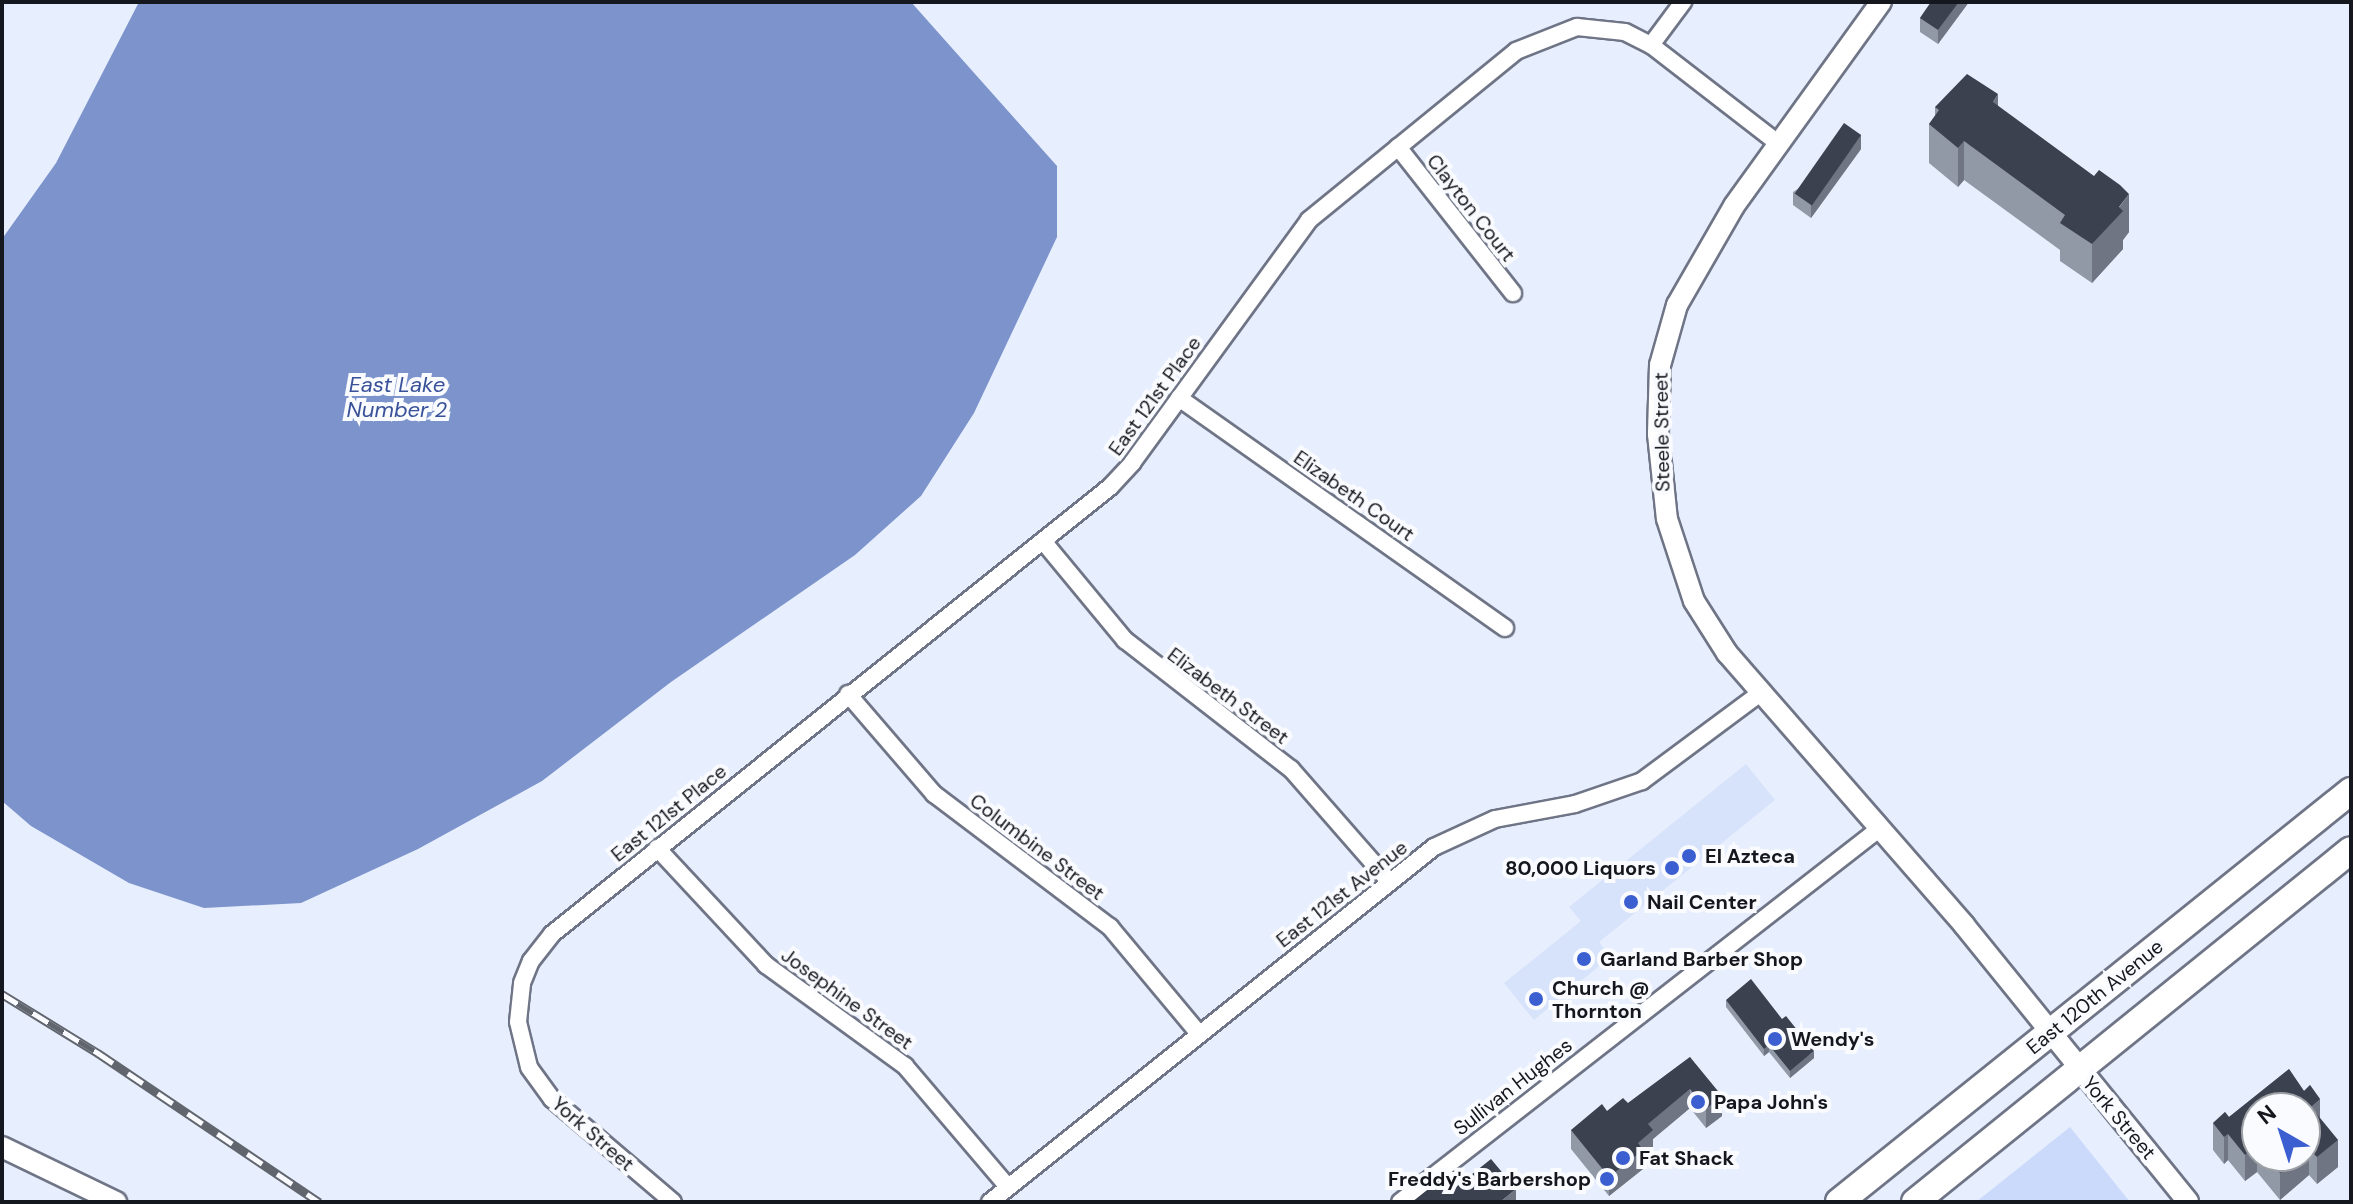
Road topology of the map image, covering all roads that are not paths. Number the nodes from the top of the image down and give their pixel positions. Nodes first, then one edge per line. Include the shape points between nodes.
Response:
1 (1683, 2) edge
2 (1881, 2) edge
3 (1651, 45) junction
4 (1778, 143) junction
5 (1398, 147) junction
6 (1513, 293) dead end
7 (1179, 398) junction
8 (1043, 541) junction
9 (1505, 628) dead end
10 (848, 694) junction
11 (1759, 694) junction
12 (2351, 791) edge
13 (1879, 829) junction
14 (657, 848) junction
15 (2351, 850) edge
16 (1390, 882) junction
17 (518, 1009) joint
18 (2050, 1033) junction
19 (1199, 1034) junction
20 (2079, 1070) junction
21 (2, 1147) edge
22 (1008, 1187) junction
23 (116, 1202) edge
24 (673, 1202) edge
25 (990, 1202) edge
26 (1400, 1202) edge
27 (1839, 1202) edge
28 (1915, 1202) edge
29 (2188, 1202) edge

1 - 3 street
2 - 4 street, Steele Street
3 - 4 street, East 121st Place
3 - 5 street, East 121st Place via 1625,32 1590,25 1536,39
4 - 11 street, Steele Street via 1702,257 1677,305 1660,365 1659,464 1680,566 1703,618
5 - 6 street, Clayton Court
5 - 7 street, East 121st Place via 1309,220
7 - 8 street, East 121st Place via 1110,487
7 - 9 street, Elizabeth Court
8 - 10 street, East 121st Place
8 - 16 street, Elizabeth Street via 1125,640 1291,769
10 - 14 street, East 121st Place
10 - 19 street, Columbine Street via 934,794 1110,927
11 - 13 street, Steele Street
11 - 16 street, East 121st Avenue via 1642,781 1575,804 1473,826 1434,847
12 - 18 main road, East 120th Avenue
13 - 18 street, Steele Street
13 - 26 street, Sullivan Hughes
14 - 17 street, East 121st Place via 543,943 522,983
14 - 22 street, Josephine Street via 766,965 905,1066
15 - 20 main road
16 - 19 street, East 121st Avenue
17 - 24 street, York Street via 522,1051 541,1087
18 - 20 street, York Street
18 - 27 main road, East 120th Avenue
19 - 22 street, East 121st Avenue
20 - 28 main road
20 - 29 street, York Street
21 - 23 street
22 - 25 street, East 121st Avenue

